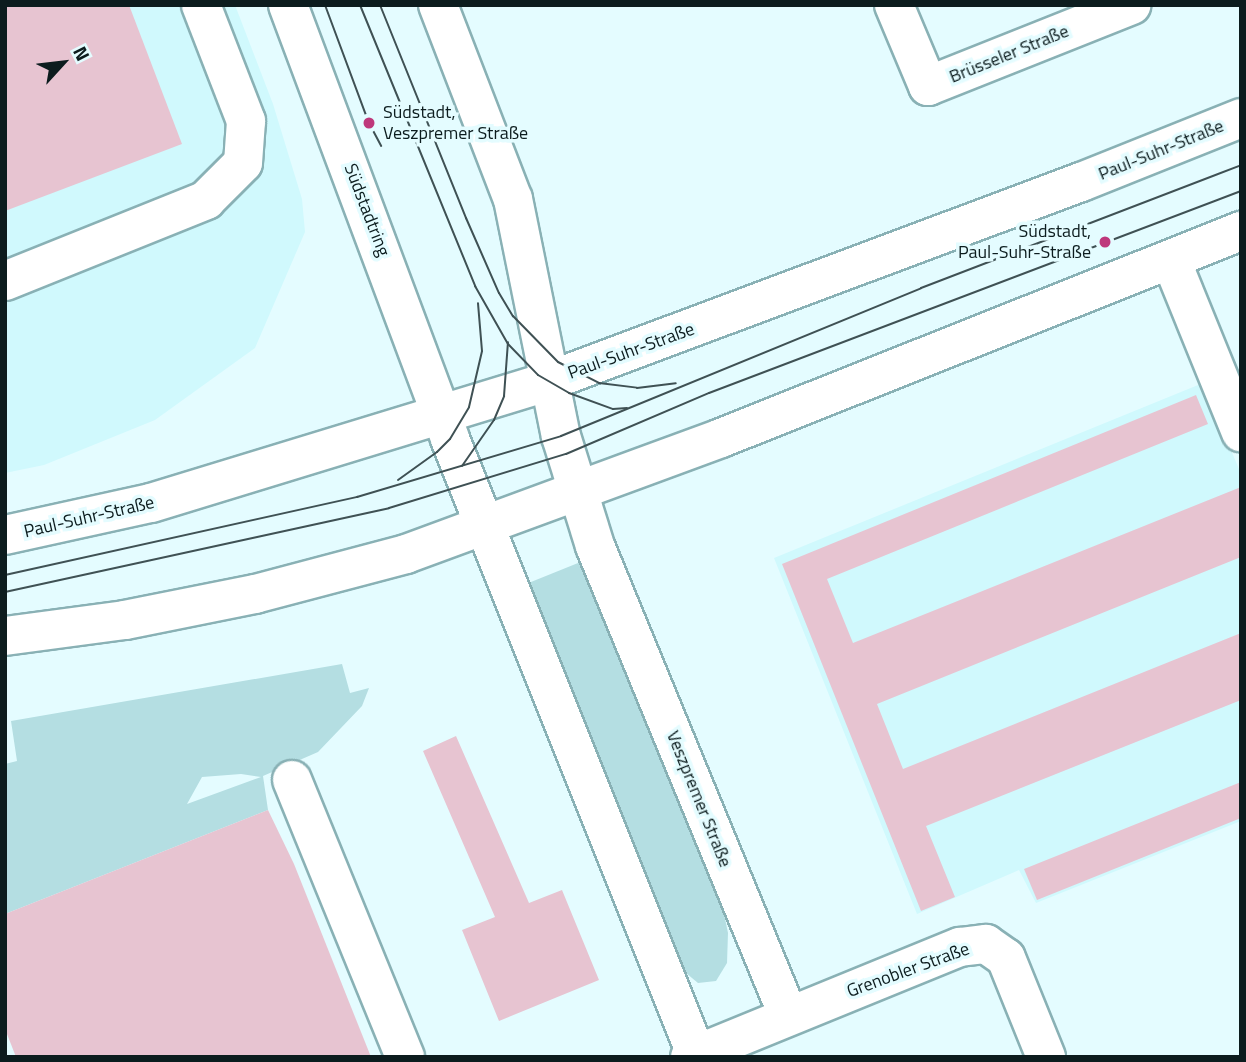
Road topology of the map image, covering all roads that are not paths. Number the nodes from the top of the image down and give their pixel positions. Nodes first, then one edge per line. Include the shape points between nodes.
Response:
1 (201, 5) edge
2 (288, 5) edge
3 (438, 5) edge
4 (894, 5) edge
5 (1132, 5) edge
6 (1241, 118) edge
7 (1241, 231) edge
8 (1171, 261) junction
9 (5, 281) edge
10 (549, 381) junction
11 (442, 416) junction
12 (1241, 432) edge
13 (576, 491) junction
14 (485, 524) junction
15 (5, 535) edge
16 (5, 635) edge
17 (292, 780) dead end
18 (788, 1016) junction
19 (693, 1055) edge
20 (405, 1057) edge
21 (1046, 1057) edge

1 - 9 street via 246,121 243,163 206,200
2 - 11 street, Südstadtring
3 - 10 street via 513,199
4 - 5 street, Brüsseler Straße via 928,86
6 - 10 street, Paul-Suhr-Straße
7 - 8 street
8 - 12 street
8 - 13 street
10 - 11 street, Paul-Suhr-Straße
10 - 13 street, Veszpremer Straße
11 - 14 street, Südstadtring
11 - 15 street, Paul-Suhr-Straße via 151,503
13 - 14 street
13 - 18 street, Veszpremer Straße
14 - 16 street via 371,564 255,594 125,620
14 - 19 street
17 - 20 street
18 - 19 street
18 - 21 street, Grenobler Straße via 960,947 986,944 1006,958

